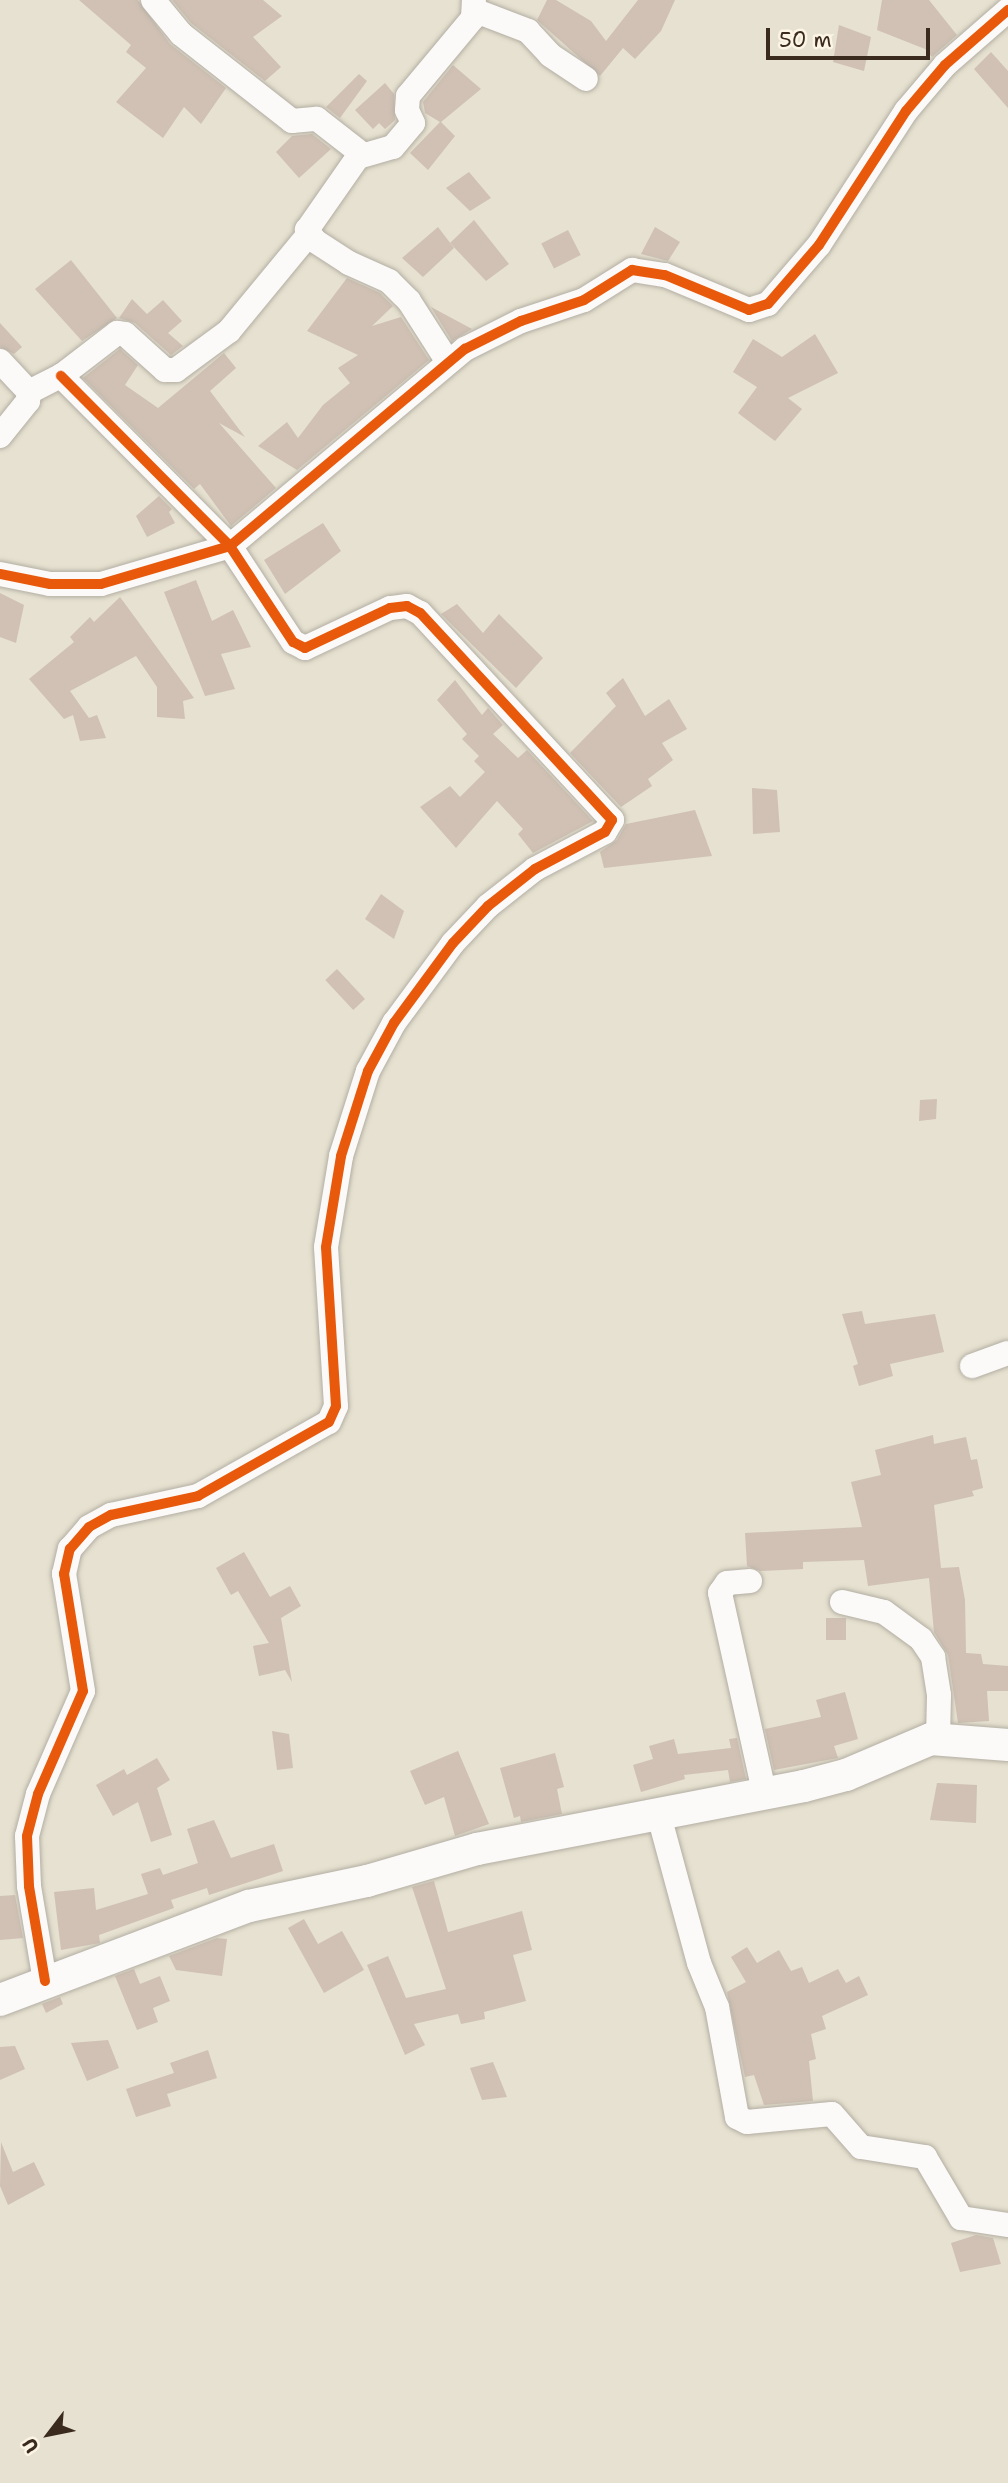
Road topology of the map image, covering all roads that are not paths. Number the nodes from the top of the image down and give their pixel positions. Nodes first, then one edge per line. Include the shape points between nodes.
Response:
1 (153, 0) edge
2 (475, 6) edge
3 (1008, 10) edge
4 (586, 79) dead end
5 (362, 154) junction
6 (308, 234) junction
7 (0, 361) edge
8 (447, 362) junction
9 (61, 376) junction
10 (29, 392) junction
11 (0, 436) edge
12 (230, 546) junction
13 (0, 574) edge
14 (1008, 1353) edge
15 (972, 1366) dead end
16 (750, 1581) dead end
17 (842, 1602) dead end
18 (938, 1739) junction
19 (1008, 1745) edge
20 (764, 1792) junction
21 (658, 1812) junction
22 (46, 1981) junction
23 (0, 2000) edge
24 (1008, 2225) edge

1 - 5 street via 181,34 292,121 315,117
2 - 4 street via 528,31 550,55
2 - 5 street via 413,87 406,102 415,120 397,144
3 - 8 street via 945,65 906,111 819,245 768,304 749,310 665,275 632,271 584,300 478,342
5 - 6 street via 309,225
6 - 8 street via 349,263 389,281
6 - 9 street via 229,331 176,370 165,370 121,332
7 - 10 street
8 - 12 street
9 - 10 street
9 - 12 street
10 - 11 street via 28,401
12 - 13 street via 101,584 50,584
12 - 22 street via 293,642 306,648 390,608 407,606 420,613 608,811 612,826 535,869 488,906 453,943 394,1023 368,1071 341,1156 326,1247 336,1406 329,1422 198,1496 111,1515 89,1527 69,1549 64,1574 83,1691 38,1794 27,1836 29,1886
14 - 15 street
16 - 20 street via 727,1583 720,1593
17 - 18 street via 884,1612 921,1639 933,1657 939,1695
18 - 19 street
18 - 20 street via 913,1744 846,1775
20 - 21 street
21 - 22 street via 477,1849 367,1881 249,1906
21 - 24 street via 699,1963 717,2007 737,2117 747,2122 832,2114 861,2147 925,2157 961,2218
22 - 23 street

